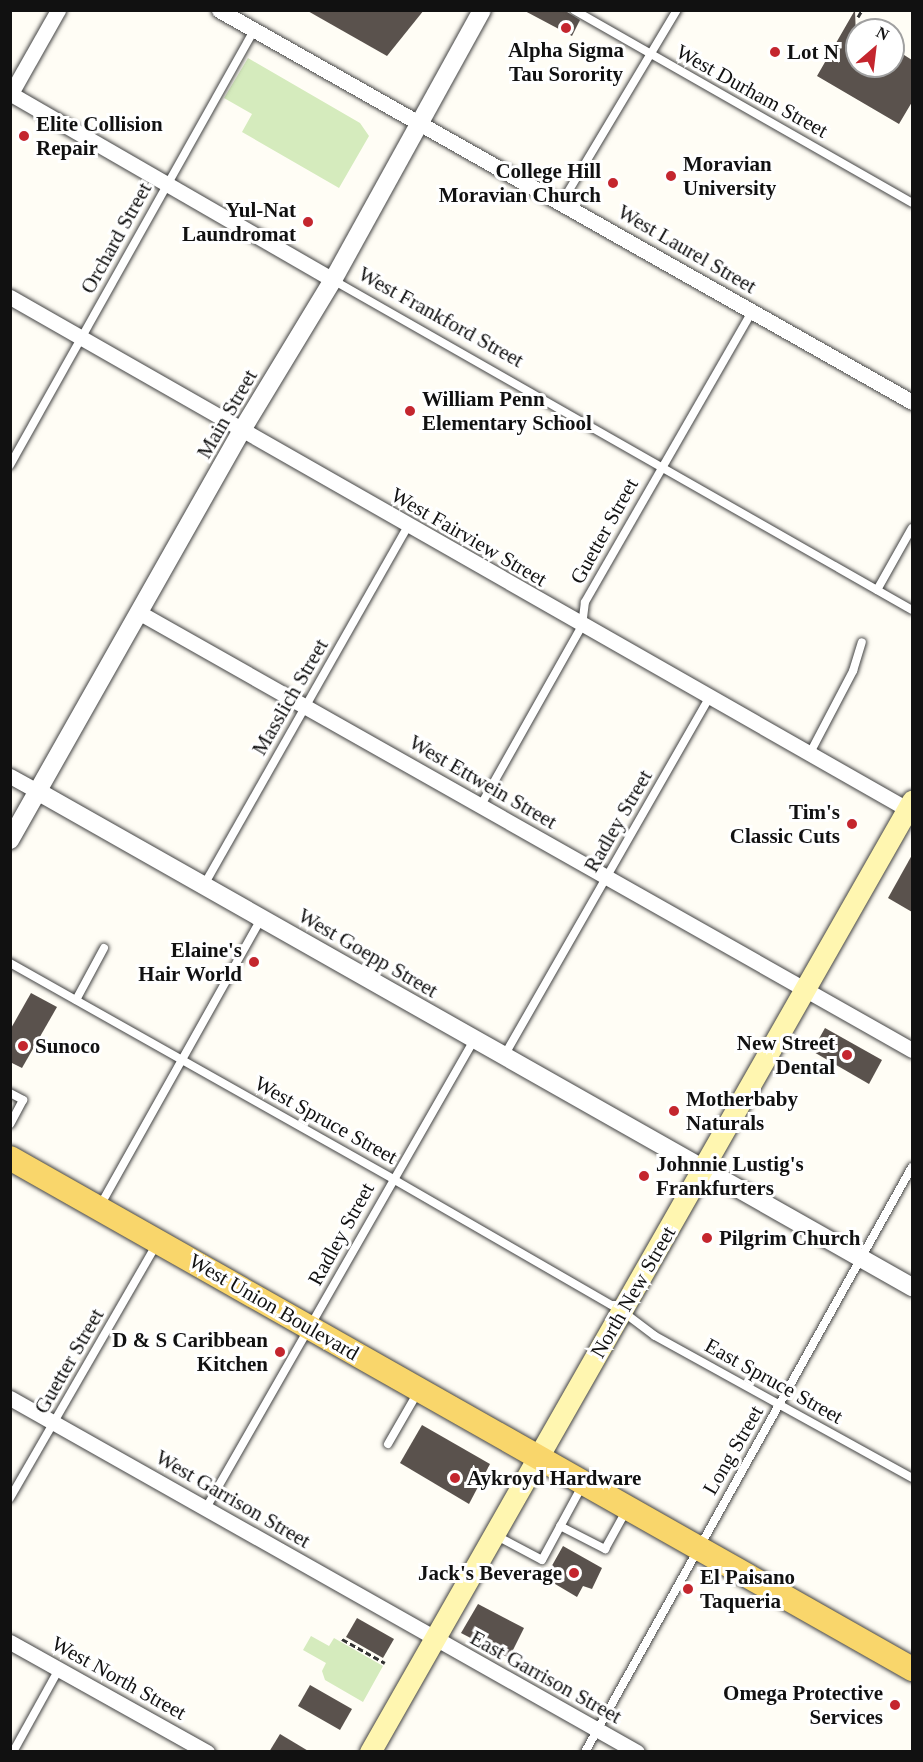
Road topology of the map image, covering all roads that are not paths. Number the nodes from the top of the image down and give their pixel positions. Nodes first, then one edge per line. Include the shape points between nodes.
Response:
1 (58, 10) edge
2 (219, 10) edge
3 (483, 10) edge
4 (574, 10) edge
5 (677, 10) edge
6 (254, 30) junction
7 (651, 54) junction
8 (11, 94) edge
9 (420, 123) junction
10 (167, 184) junction
11 (562, 202) junction
12 (912, 203) edge
13 (333, 280) junction
14 (10, 297) edge
15 (752, 311) junction
16 (81, 338) junction
17 (912, 402) edge
18 (242, 430) junction
19 (10, 465) edge
20 (661, 466) junction
21 (408, 526) junction
22 (912, 528) edge
23 (877, 590) junction
24 (912, 610) edge
25 (140, 613) junction
26 (582, 626) junction
27 (862, 642) dead end
28 (710, 696) junction
29 (306, 705) junction
30 (810, 753) junction
31 (10, 776) edge
32 (37, 791) junction
33 (481, 805) junction
34 (911, 808) edge
35 (10, 840) edge
36 (607, 876) junction
37 (204, 885) junction
38 (261, 918) junction
39 (104, 948) dead end
40 (10, 963) edge
41 (804, 988) junction
42 (76, 1000) junction
43 (474, 1040) junction
44 (912, 1050) edge
45 (503, 1057) junction
46 (182, 1060) junction
47 (10, 1093) edge
48 (10, 1124) edge
49 (15, 1164) edge
50 (912, 1167) edge
51 (703, 1170) junction
52 (393, 1179) junction
53 (98, 1208) junction
54 (158, 1241) junction
55 (861, 1258) junction
56 (912, 1287) edge
57 (622, 1311) junction
58 (309, 1327) junction
59 (419, 1390) junction
60 (10, 1398) edge
61 (780, 1405) junction
62 (54, 1422) junction
63 (388, 1443) dead end
64 (537, 1458) junction
65 (912, 1478) edge
66 (583, 1484) junction
67 (10, 1498) edge
68 (206, 1508) junction
69 (627, 1509) junction
70 (560, 1526) junction
71 (493, 1535) junction
72 (697, 1549) junction
73 (434, 1638) junction
74 (10, 1642) edge
75 (59, 1669) junction
76 (912, 1670) edge
77 (597, 1730) junction
78 (375, 1750) edge
79 (14, 1752) edge
80 (207, 1752) edge
81 (585, 1752) edge
82 (637, 1752) edge

1 - 8 street
2 - 6 street, West Laurel Street
3 - 9 street, Main Street
4 - 7 lane, West Durham Street
5 - 7 lane
6 - 9 street, West Laurel Street
6 - 10 lane, Orchard Street
7 - 11 lane
7 - 12 lane, West Durham Street
8 - 10 street, West Frankford Street
9 - 11 street, West Laurel Street
9 - 13 street, Main Street
10 - 13 street, West Frankford Street
10 - 16 lane, Orchard Street
11 - 15 street, West Laurel Street
13 - 18 street, Main Street
13 - 20 lane, West Frankford Street
14 - 16 street, West Fairview Street
15 - 17 street, West Laurel Street
15 - 20 lane, Guetter Street
16 - 18 street, West Fairview Street
16 - 19 lane, Orchard Street
18 - 21 street, West Fairview Street
18 - 25 street, Main Street
20 - 23 lane, West Frankford Street
20 - 26 lane, Guetter Street via 585,602
21 - 26 street, West Fairview Street
21 - 29 lane, Masslich Street
22 - 23 lane
23 - 24 lane, West Frankford Street
25 - 29 street, West Ettwein Street
25 - 32 street, Main Street
26 - 28 street, West Fairview Street
26 - 33 lane, Guetter Street
27 - 30 lane via 853,671
28 - 30 street, West Fairview Street
28 - 36 lane, Radley Street
29 - 33 street, West Ettwein Street
29 - 37 lane, Masslich Street
30 - 34 street, West Fairview Street
31 - 32 street, West Goepp Street
32 - 35 street, Main Street
32 - 37 street, West Goepp Street
33 - 36 street, West Ettwein Street
34 - 41 main road, North New Street
36 - 41 street, West Ettwein Street
36 - 45 lane, Radley Street
37 - 38 street, West Goepp Street
38 - 43 street, West Goepp Street
38 - 46 lane
39 - 42 lane
40 - 42 lane, West Spruce Street
41 - 44 street, West Ettwein Street
41 - 51 main road, North New Street
42 - 46 lane, West Spruce Street
43 - 45 street, West Goepp Street
43 - 52 lane, Radley Street
45 - 51 street, West Goepp Street
46 - 52 lane, West Spruce Street
46 - 53 lane
47 - 48 lane via 23,1100
49 - 53 main road, West Union Boulevard
50 - 55 lane, Long Street
51 - 55 street, West Goepp Street
51 - 57 main road, North New Street
52 - 57 lane, West Spruce Street
52 - 58 lane, Radley Street
53 - 54 main road, West Union Boulevard
54 - 58 main road, West Union Boulevard
54 - 62 lane, Guetter Street
55 - 56 street, West Goepp Street
55 - 61 lane, Long Street
57 - 61 lane, East Spruce Street via 637,1325
57 - 64 main road, North New Street
58 - 59 main road, West Union Boulevard
58 - 68 lane, Radley Street
59 - 63 lane
59 - 64 main road, West Union Boulevard
60 - 62 street, West Garrison Street
61 - 65 lane, East Spruce Street
61 - 72 lane, Long Street
62 - 67 lane, Guetter Street
62 - 68 street, West Garrison Street
64 - 66 main road, West Union Boulevard
64 - 71 main road, North New Street
66 - 69 main road, West Union Boulevard
66 - 70 lane
68 - 73 street, West Garrison Street
69 - 70 lane via 605,1549
69 - 72 main road, West Union Boulevard
70 - 71 lane via 542,1560
71 - 73 main road, North New Street
72 - 76 main road, West Union Boulevard
72 - 77 lane, Long Street
73 - 77 street, East Garrison Street
73 - 78 main road, North New Street
74 - 75 street, West North Street
75 - 79 lane
75 - 80 street, West North Street
77 - 81 lane, Long Street
77 - 82 street, East Garrison Street

